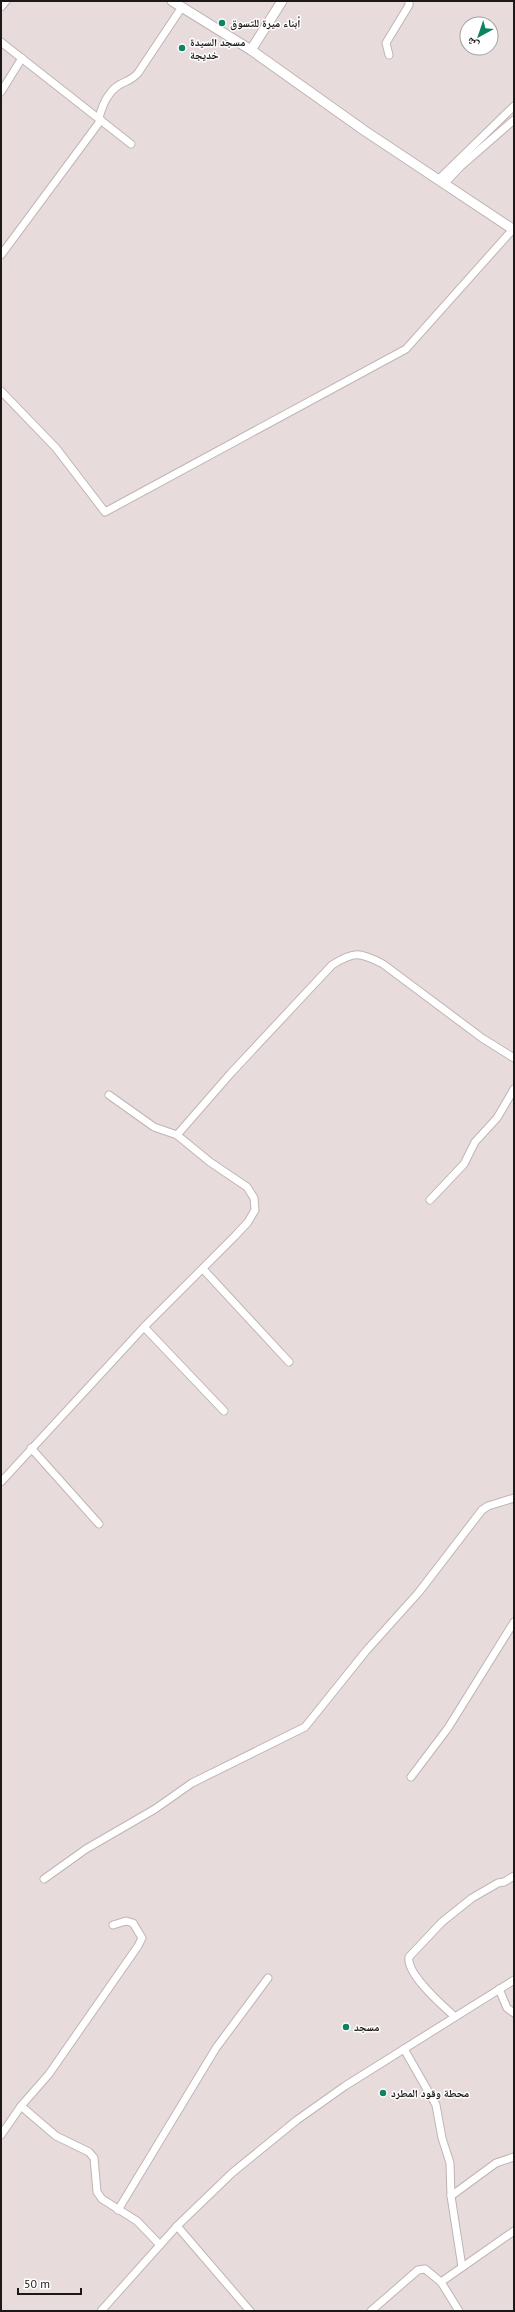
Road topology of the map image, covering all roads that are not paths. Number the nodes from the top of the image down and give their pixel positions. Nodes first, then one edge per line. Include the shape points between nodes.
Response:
1 (6, 1) edge
2 (172, 1) edge
3 (282, 1) edge
4 (409, 1) edge
5 (1, 7) edge
6 (182, 7) junction
7 (1, 42) edge
8 (251, 50) junction
9 (389, 55) dead end
10 (22, 58) junction
11 (1, 92) edge
12 (514, 106) edge
13 (100, 119) junction
14 (514, 120) edge
15 (131, 144) dead end
16 (441, 182) junction
17 (514, 229) edge
18 (1, 255) edge
19 (1, 391) edge
20 (514, 1058) edge
21 (514, 1089) edge
22 (109, 1095) dead end
23 (177, 1135) junction
24 (430, 1200) dead end
25 (203, 1269) junction
26 (144, 1327) junction
27 (289, 1362) dead end
28 (224, 1412) dead end
29 (31, 1448) junction
30 (1, 1482) edge
31 (514, 1498) edge
32 (99, 1524) dead end
33 (514, 1622) edge
34 (411, 1777) dead end
35 (514, 1876) edge
36 (44, 1879) dead end
37 (113, 1925) dead end
38 (268, 1978) dead end
39 (514, 1980) edge
40 (499, 1989) junction
41 (514, 2013) edge
42 (454, 2016) junction
43 (404, 2049) junction
44 (21, 2106) junction
45 (1, 2135) edge
46 (514, 2156) edge
47 (451, 2196) junction
48 (118, 2210) junction
49 (177, 2226) junction
50 (514, 2231) edge
51 (160, 2244) junction
52 (462, 2267) junction
53 (441, 2282) junction
54 (101, 2311) edge
55 (250, 2311) edge
56 (371, 2311) edge
57 (459, 2311) edge

1 - 5 street
2 - 6 street
3 - 8 street
4 - 9 street via 386,43
6 - 8 street
6 - 13 street via 138,73 110,94
7 - 10 street
8 - 16 street
10 - 11 street
10 - 13 street
12 - 16 street
13 - 15 street
13 - 18 street
14 - 16 street
16 - 17 street
17 - 19 street via 406,349 105,512 56,448
20 - 23 street via 482,1038 383,964 365,955 348,955 332,965
21 - 24 street via 497,1118 475,1142 464,1164
22 - 23 street via 154,1127
23 - 25 street via 247,1187 254,1198 255,1210 248,1222
25 - 26 street
25 - 27 street
26 - 28 street
26 - 29 street
29 - 30 street
29 - 32 street
31 - 36 street via 482,1510 418,1592 366,1651 305,1727 192,1783 155,1809 86,1849
33 - 34 street via 448,1728
35 - 42 street via 504,1882 498,1882 472,1898 442,1922 409,1957 411,1967 426,1990
37 - 44 street via 126,1921 133,1923 142,1938 138,1946 49,2074
38 - 48 street via 216,2048
39 - 40 street
40 - 41 street via 507,2008
40 - 42 street
42 - 43 street
43 - 47 street via 436,2105 450,2163
43 - 49 street via 297,2120 232,2173
44 - 45 street
44 - 48 street via 56,2136 89,2152 94,2158 97,2192 102,2199
46 - 47 street via 496,2164
47 - 52 street
48 - 51 street via 137,2221
49 - 51 street
49 - 55 street
50 - 52 street
51 - 54 street
52 - 53 street
53 - 56 street via 425,2269 418,2270
53 - 57 street

